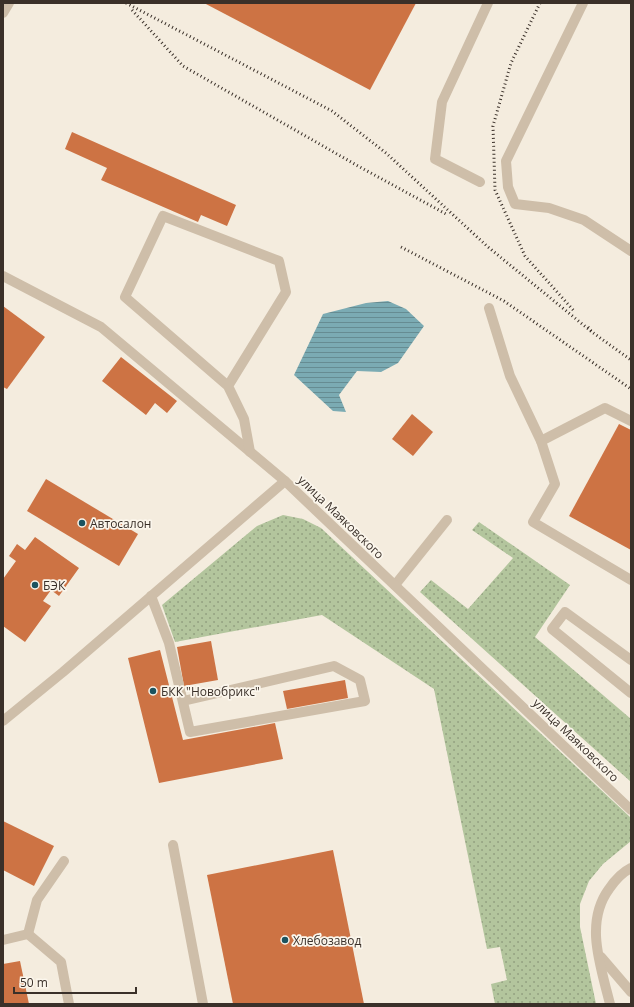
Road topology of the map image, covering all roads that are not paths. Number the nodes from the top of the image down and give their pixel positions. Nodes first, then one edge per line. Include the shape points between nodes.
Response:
1 (9, 3) edge
2 (488, 3) edge
3 (583, 3) edge
4 (3, 12) edge
5 (480, 182) dead end
6 (631, 252) edge
7 (3, 276) edge
8 (489, 308) dead end
9 (228, 386) junction
10 (631, 421) edge
11 (541, 441) junction
12 (250, 452) junction
13 (285, 481) junction
14 (447, 520) dead end
15 (631, 580) edge
16 (395, 586) junction
17 (151, 596) junction
18 (631, 660) edge
19 (631, 693) edge
20 (183, 701) junction
21 (3, 721) edge
22 (631, 810) edge
23 (174, 845) dead end
24 (64, 861) dead end
25 (631, 868) edge
26 (28, 934) junction
27 (3, 940) edge
28 (598, 954) junction
29 (631, 992) edge
30 (69, 1004) edge
31 (203, 1004) edge
32 (610, 1004) edge

1 - 4 street
2 - 5 street via 442,102 435,159
3 - 6 street via 506,161 508,187 515,204 549,208 584,220
7 - 12 street via 101,327
8 - 11 street via 510,376
9 - 9 street via 125,297 163,216 279,262 286,292
9 - 12 street via 244,419
10 - 11 street via 605,408
11 - 15 street via 555,484 533,522
12 - 13 street
13 - 16 street, улица Маяковского
13 - 17 street, улица Маяковского
14 - 16 street
16 - 22 street, улица Маяковского
17 - 20 street via 169,643
17 - 21 street, улица Маяковского
18 - 19 street via 565,612 552,629
20 - 20 street via 190,732 365,701 360,680 334,666
23 - 31 street
24 - 26 street via 37,900
25 - 28 street via 614,881 599,907 595,928
26 - 27 street
26 - 30 street via 61,962
28 - 29 street
28 - 32 street

